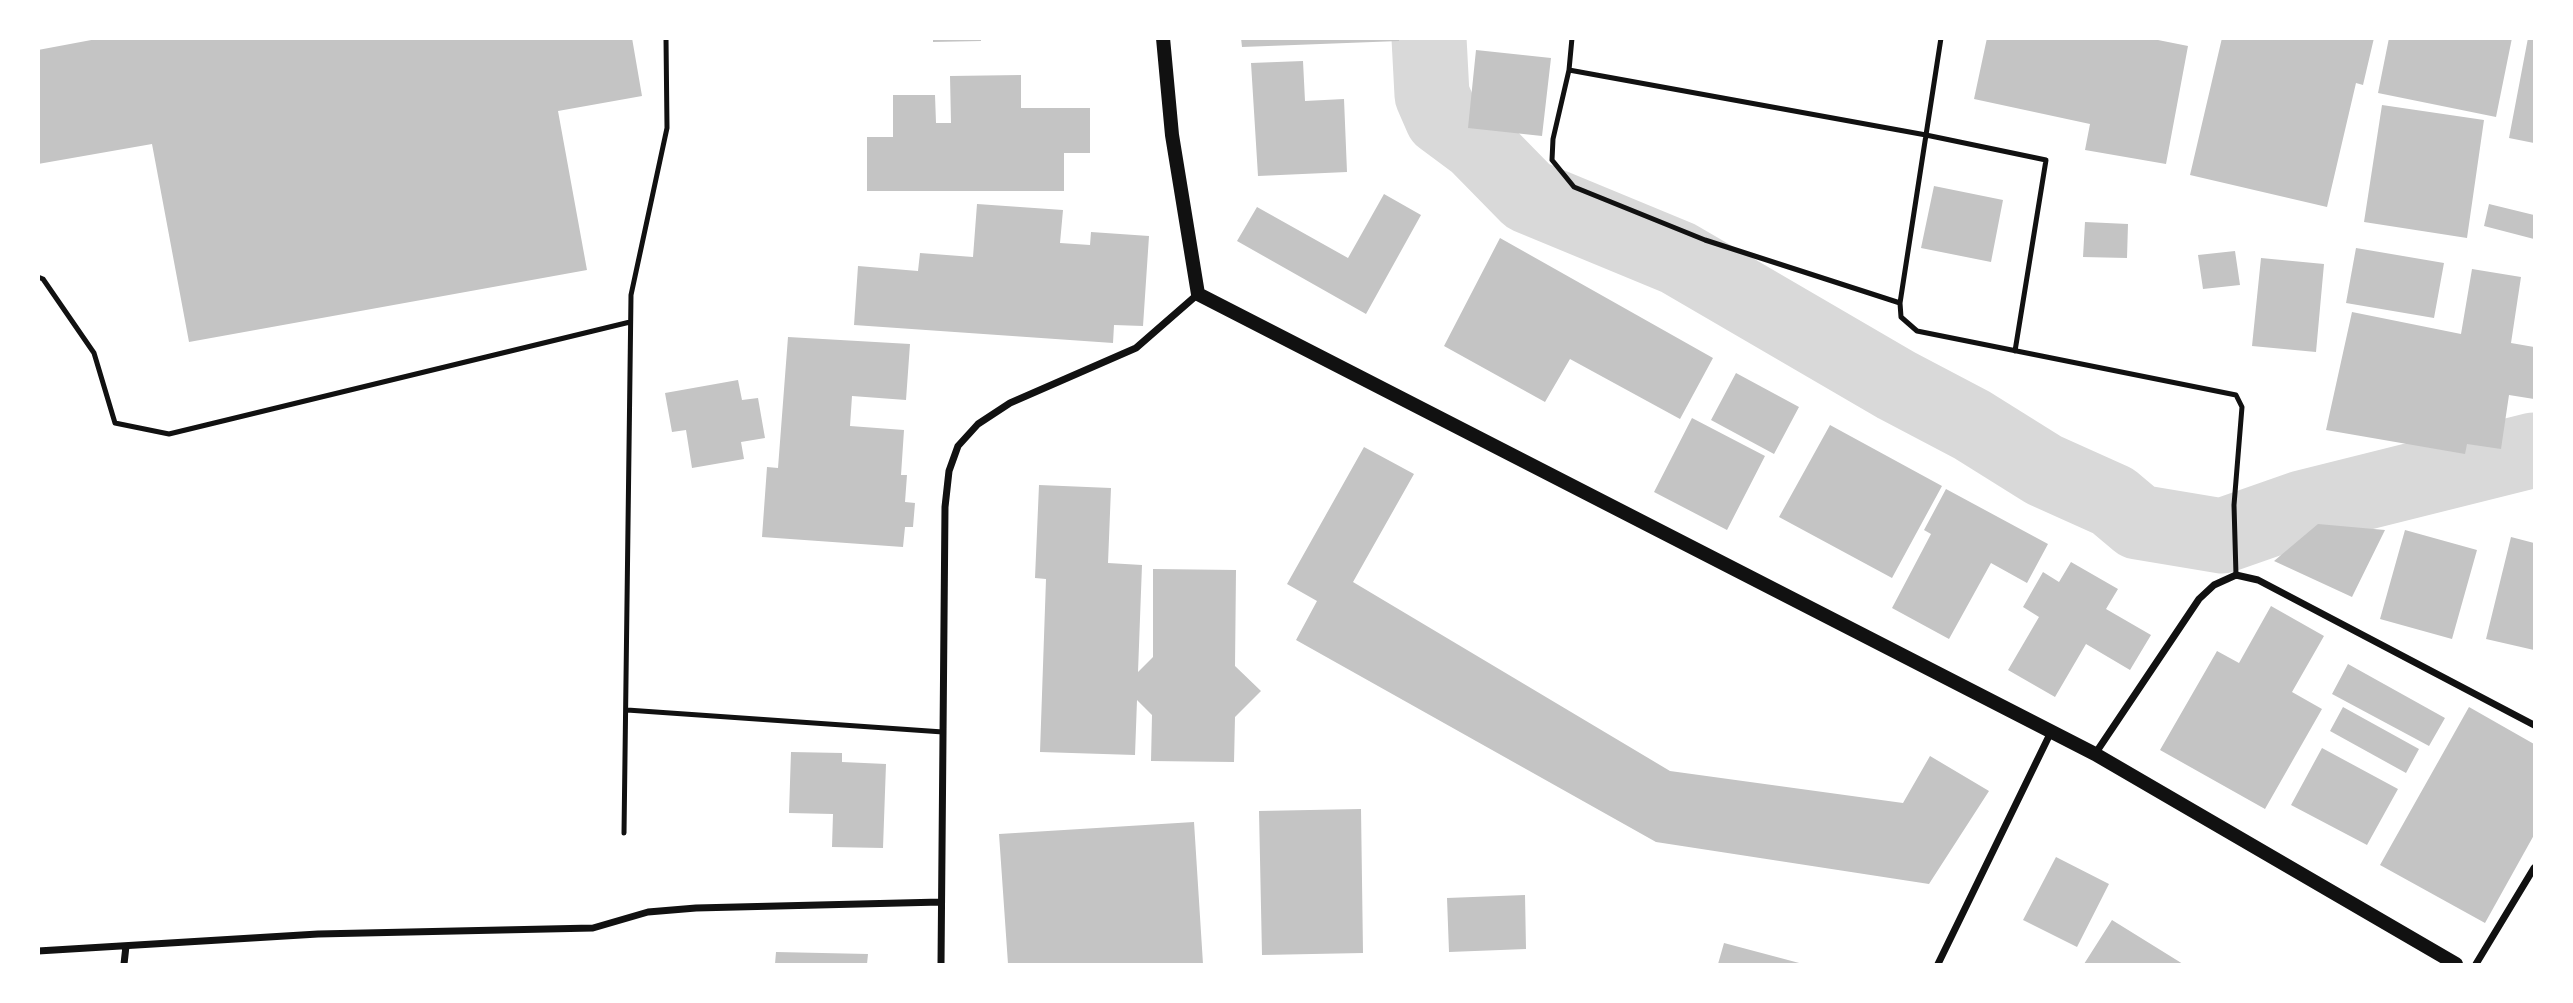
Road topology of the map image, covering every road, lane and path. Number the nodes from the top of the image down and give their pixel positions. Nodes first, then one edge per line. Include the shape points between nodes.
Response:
1 (666, 38) edge
2 (1163, 38) edge
3 (1572, 38) edge
4 (1941, 38) edge
5 (1569, 70) junction
6 (1926, 135) junction
7 (38, 277) edge
8 (1198, 294) junction
9 (1900, 303) junction
10 (630, 322) junction
11 (2015, 351) junction
12 (2236, 575) junction
13 (627, 710) junction
14 (2535, 724) edge
15 (943, 732) junction
16 (2050, 734) junction
17 (2095, 754) junction
18 (624, 833) dead end
19 (2535, 869) edge
20 (941, 902) junction
21 (125, 946) junction
22 (38, 951) edge
23 (124, 964) edge
24 (941, 964) edge
25 (1938, 964) edge
26 (2456, 964) edge
27 (2476, 964) edge

1 - 10 lane via 667,128 631,295
2 - 8 main road via 1172,135
3 - 5 lane
4 - 6 lane
5 - 6 lane
5 - 9 lane via 1552,160 1574,187 1705,240
6 - 9 lane
6 - 11 lane via 2046,160
7 - 10 lane via 94,353 115,423 169,435
8 - 15 street via 1136,348 1010,403 978,424 958,446 949,471 945,507
8 - 16 main road
9 - 11 lane via 1901,317 1917,331
10 - 13 lane
11 - 12 lane via 2236,395 2242,407 2234,505
12 - 14 street via 2258,580
12 - 17 street via 2214,585 2199,599
13 - 15 lane
13 - 18 lane
15 - 20 street
16 - 17 main road
16 - 25 street
17 - 26 main road
19 - 27 street
20 - 21 street via 696,908 648,912 593,928 318,934
20 - 24 street
21 - 22 street
21 - 23 street

